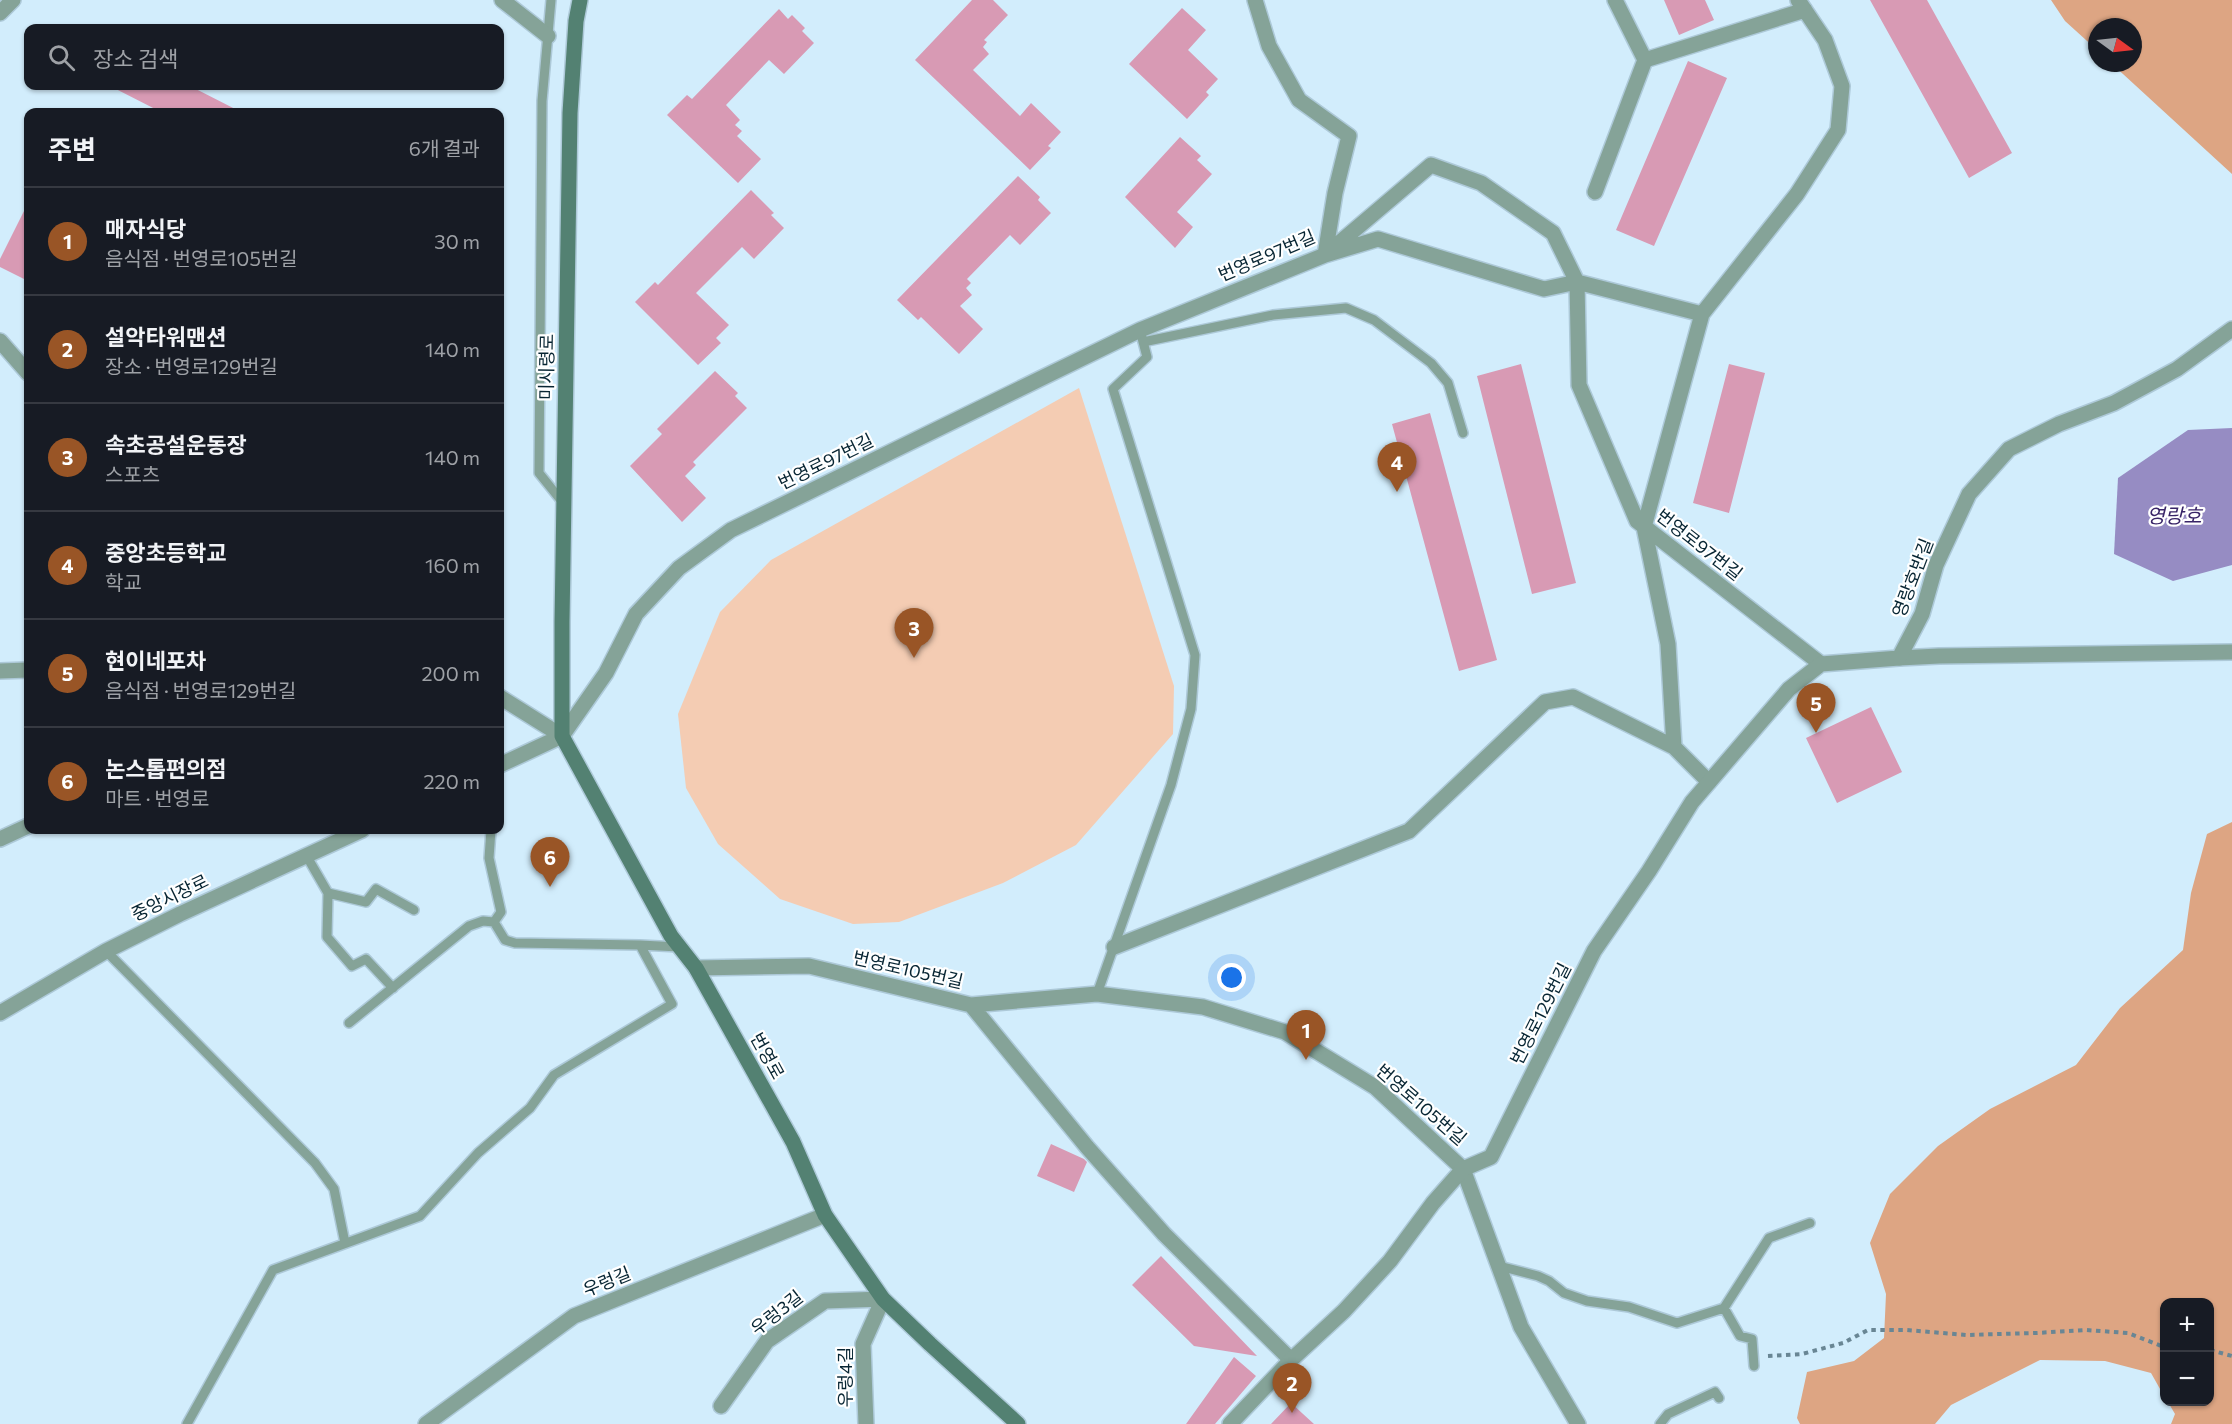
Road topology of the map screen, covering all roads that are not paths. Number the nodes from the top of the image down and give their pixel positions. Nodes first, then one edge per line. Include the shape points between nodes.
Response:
1 (13, 0) edge
2 (502, 0) edge
3 (551, 0) edge
4 (580, 0) edge
5 (1255, 0) edge
6 (1615, 0) edge
7 (1801, 5) edge
8 (0, 13) edge
9 (548, 36) junction
10 (1645, 60) junction
11 (1595, 192) dead end
12 (1324, 255) junction
13 (1576, 282) junction
14 (1702, 314) junction
15 (2232, 328) edge
16 (1142, 336) junction
17 (0, 341) edge
18 (24, 368) edge
19 (1463, 433) dead end
20 (564, 504) junction
21 (1644, 527) junction
22 (2232, 652) edge
23 (1899, 658) junction
24 (1821, 664) junction
25 (24, 670) edge
26 (0, 671) edge
27 (504, 700) edge
28 (562, 736) junction
29 (1674, 747) junction
30 (504, 763) edge
31 (1709, 782) junction
32 (24, 828) edge
33 (353, 834) edge
34 (490, 834) edge
35 (0, 839) edge
36 (306, 855) junction
37 (328, 893) junction
38 (414, 910) dead end
39 (494, 922) junction
40 (640, 945) junction
41 (679, 947) junction
42 (1114, 947) junction
43 (106, 951) junction
44 (696, 968) junction
45 (393, 988) junction
46 (1097, 994) junction
47 (971, 1005) junction
48 (0, 1013) edge
49 (349, 1023) dead end
50 (1463, 1169) junction
51 (825, 1215) junction
52 (1809, 1222) dead end
53 (345, 1244) junction
54 (1499, 1266) junction
55 (883, 1299) junction
56 (1724, 1308) junction
57 (1291, 1360) junction
58 (1754, 1362) road end
59 (1719, 1398) dead end
60 (721, 1406) dead end
61 (187, 1424) edge
62 (426, 1424) edge
63 (866, 1424) edge
64 (1018, 1424) edge
65 (1230, 1424) edge
66 (1578, 1424) edge
67 (1660, 1424) edge

1 - 8 street
2 - 9 street
3 - 9 lane
4 - 20 main road, 미시령로 via 570,113
5 - 12 street via 1269,46 1299,100 1349,136
6 - 10 street
7 - 10 street
7 - 14 street via 1826,40 1842,86 1838,130 1797,194
9 - 20 lane via 542,101 539,473
10 - 11 street
12 - 13 street via 1378,239 1544,288
12 - 13 street, 번영로97번길 via 1431,165 1481,183 1553,233
12 - 16 street, 번영로97번길
13 - 14 street
13 - 21 street, 번영로97번길 via 1579,385 1636,521
14 - 21 street
15 - 23 street, 영랑호반길 via 2177,369 2114,403 2009,449 1969,494 1936,565 1922,614
16 - 19 lane via 1346,308 1374,320 1431,363 1448,383
16 - 28 street, 번영로97번길 via 731,530 679,568 636,614 606,673
16 - 42 lane via 1147,357 1113,389 1195,655 1191,709 1171,785
17 - 18 street
20 - 28 main road, 미시령로
21 - 24 street, 번영로97번길
21 - 29 street via 1668,644
22 - 23 street
23 - 24 street
24 - 31 street, 번영로129번길 via 1789,688
25 - 26 street
27 - 28 street, 번영로
28 - 30 street
28 - 41 main road, 번영로
29 - 31 street
29 - 42 street via 1574,697 1545,702 1409,831
31 - 50 street, 번영로129번길 via 1594,951 1491,1157
32 - 35 street
33 - 36 street, 중앙시장로
34 - 39 lane via 489,858 501,912
36 - 37 lane
36 - 43 street, 중앙시장로
37 - 38 lane via 366,902 376,889
37 - 45 lane via 327,937 352,966 366,959
39 - 40 lane via 505,940 515,943
39 - 45 lane via 469,926
40 - 41 lane
40 - 53 lane via 672,1004 554,1075 530,1108 478,1153 420,1216
41 - 44 main road, 번영로
42 - 46 lane
43 - 48 street, 중앙시장로
43 - 53 lane via 315,1163 334,1189
44 - 47 street, 번영로105번길 via 808,966
44 - 51 main road, 번영로 via 793,1142
45 - 49 lane
46 - 47 street, 번영로105번길
46 - 50 street, 번영로105번길 via 1203,1007 1285,1032 1375,1087
47 - 57 street via 1087,1148 1164,1234
50 - 54 street, 번영로105번길
50 - 57 street, 번영로129번길 via 1382,1269
51 - 55 main road, 번영로
51 - 62 street, 우렁길 via 574,1316
52 - 56 lane via 1769,1238
53 - 61 lane via 273,1270
54 - 56 lane via 1538,1276 1564,1293 1629,1307 1677,1323
54 - 66 street, 번영로105번길 via 1521,1327
55 - 60 street, 우렁3길 via 825,1300 767,1341
55 - 63 street, 우렁4길 via 863,1344
55 - 64 main road, 번영로
56 - 58 lane via 1740,1336 1752,1339
57 - 65 street, 번영로129번길
59 - 67 lane via 1715,1392 1668,1414

